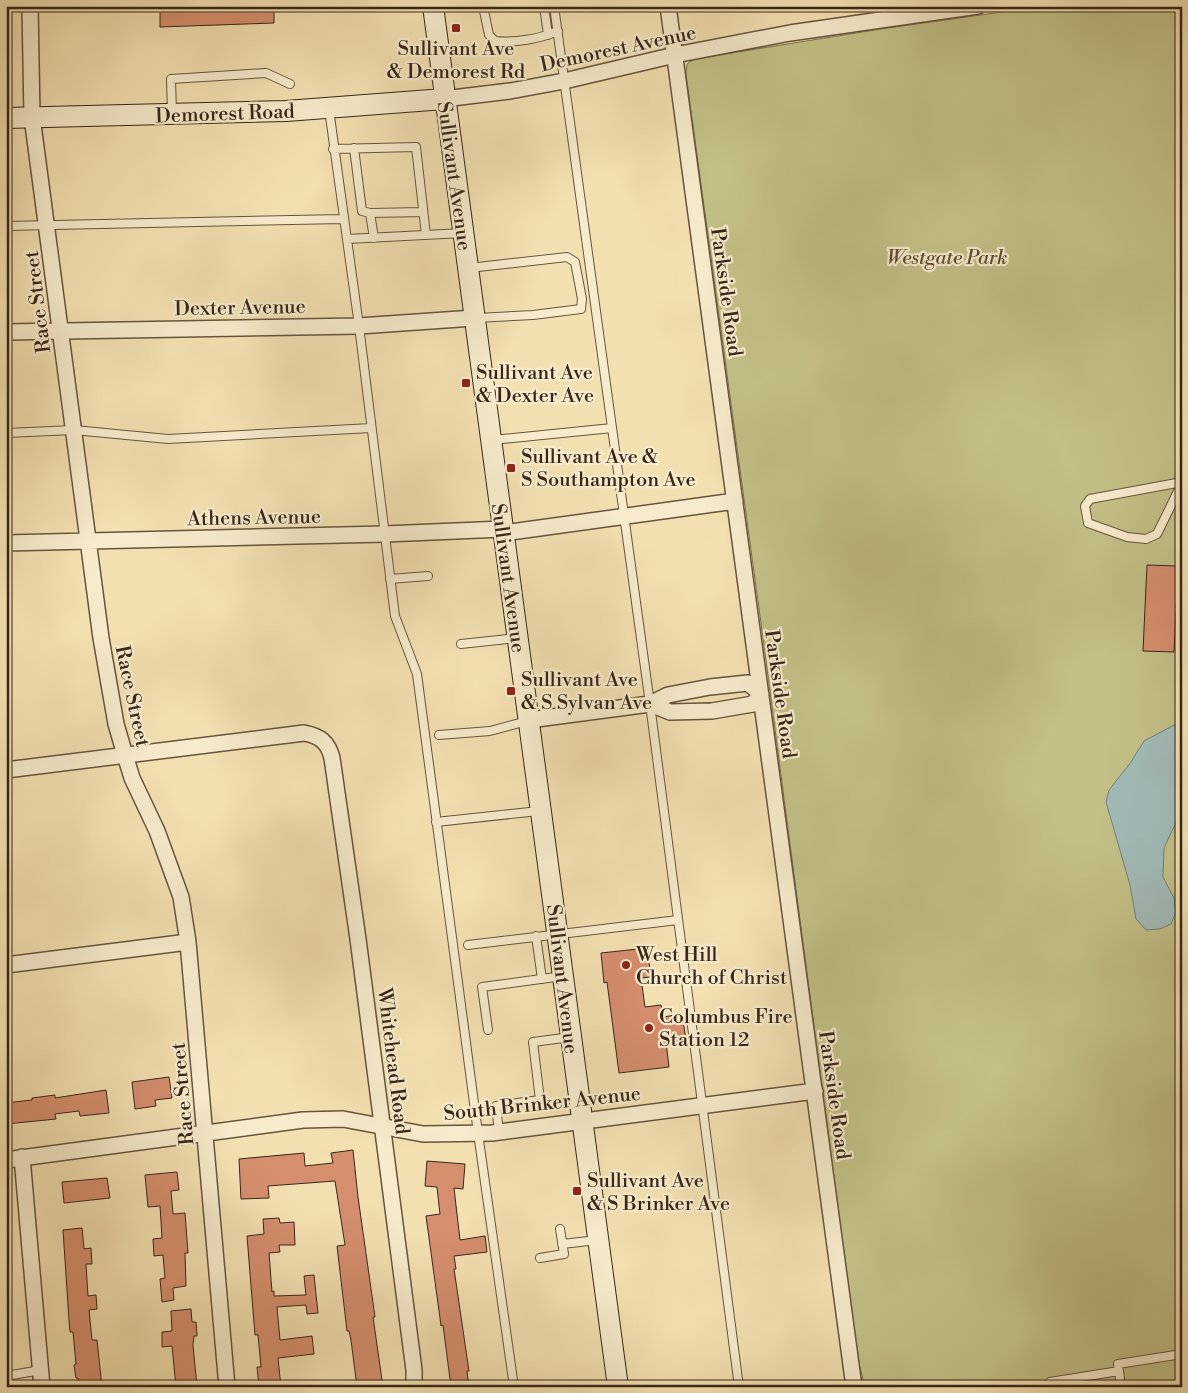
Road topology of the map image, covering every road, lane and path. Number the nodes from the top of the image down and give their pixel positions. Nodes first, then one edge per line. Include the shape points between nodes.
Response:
1 (30, 6) edge
2 (432, 6) edge
3 (483, 6) edge
4 (544, 6) edge
5 (554, 6) edge
6 (668, 6) edge
7 (978, 6) edge
8 (558, 31) junction
9 (548, 35) junction
10 (675, 55) junction
11 (564, 81) junction
12 (290, 84) dead end
13 (444, 99) junction
14 (329, 108) junction
15 (172, 114) junction
16 (32, 117) junction
17 (6, 118) edge
18 (333, 148) junction
19 (354, 148) junction
20 (423, 212) junction
21 (370, 213) junction
22 (344, 219) junction
23 (47, 225) junction
24 (6, 226) edge
25 (463, 233) junction
26 (426, 235) junction
27 (374, 238) junction
28 (346, 239) junction
29 (468, 268) junction
30 (474, 318) junction
31 (359, 326) junction
32 (60, 330) junction
33 (6, 332) edge
34 (371, 428) junction
35 (612, 428) junction
36 (74, 430) junction
37 (6, 434) edge
38 (491, 440) junction
39 (1182, 482) edge
40 (735, 501) junction
41 (623, 516) junction
42 (503, 531) junction
43 (384, 534) junction
44 (88, 541) junction
45 (6, 544) edge
46 (428, 576) dead end
47 (390, 579) junction
48 (518, 638) junction
49 (461, 644) dead end
50 (761, 694) junction
51 (650, 704) junction
52 (529, 720) junction
53 (439, 735) dead end
54 (125, 755) junction
55 (6, 770) edge
56 (541, 810) junction
57 (436, 822) junction
58 (678, 920) junction
59 (557, 934) junction
60 (536, 936) junction
61 (188, 942) junction
62 (468, 946) dead end
63 (6, 965) edge
64 (562, 976) junction
65 (542, 979) junction
66 (488, 1030) dead end
67 (571, 1037) junction
68 (815, 1092) junction
69 (702, 1106) junction
70 (582, 1120) junction
71 (382, 1126) junction
72 (499, 1132) junction
73 (206, 1133) junction
74 (478, 1133) junction
75 (22, 1158) junction
76 (6, 1160) edge
77 (560, 1229) dead end
78 (598, 1240) junction
79 (562, 1244) junction
80 (540, 1258) dead end
81 (1182, 1354) edge
82 (41, 1370) junction
83 (1119, 1371) junction
84 (6, 1376) edge
85 (854, 1382) edge
86 (1050, 1382) dead end
87 (42, 1387) edge
88 (227, 1387) edge
89 (414, 1387) edge
90 (514, 1387) edge
91 (618, 1387) edge
92 (739, 1387) edge
93 (1121, 1387) edge

1 - 16 street, Race Street
2 - 13 main road, Sullivant Avenue
3 - 9 lane via 489,35 494,41
4 - 9 lane
5 - 8 lane
6 - 10 street, Parkside Road
7 - 10 street, Demorest Avenue via 790,33
8 - 9 lane
8 - 11 lane
10 - 11 street, Demorest Avenue
10 - 40 street, Parkside Road
11 - 13 street, Demorest Avenue
11 - 35 lane
12 - 15 lane via 266,73 171,79
13 - 14 main road, Demorest Road
13 - 25 main road, Sullivant Avenue
14 - 15 main road, Demorest Road
14 - 18 lane
15 - 16 main road, Demorest Road
16 - 17 main road, Demorest Road
16 - 23 street, Race Street
18 - 19 lane
18 - 22 lane
19 - 20 lane via 416,147
19 - 21 lane via 362,211
20 - 21 lane
20 - 26 lane
21 - 27 lane
22 - 23 lane
22 - 28 lane
23 - 24 lane
23 - 32 street, Race Street
25 - 26 lane
25 - 29 main road, Sullivant Avenue
26 - 27 lane
27 - 28 lane
28 - 31 lane
29 - 30 main road, Sullivant Avenue
29 - 30 lane via 567,257 574,262 582,298 581,309
30 - 31 street, Dexter Avenue
30 - 38 main road, Sullivant Avenue
31 - 32 street, Dexter Avenue
31 - 34 lane
32 - 33 street, Dexter Avenue
32 - 36 street, Race Street
34 - 36 lane via 168,439
34 - 43 lane
35 - 38 lane
35 - 41 lane
36 - 37 lane
36 - 44 street, Race Street
38 - 42 main road, Sullivant Avenue
39 - 39 lane via 1157,534 1146,539 1127,537 1088,522 1085,506 1090,499
40 - 41 street, Athens Avenue
40 - 50 street, Parkside Road
41 - 42 street, Athens Avenue
41 - 51 lane
42 - 43 street, Athens Avenue
42 - 48 main road, Sullivant Avenue
43 - 44 street, Athens Avenue
43 - 47 lane
44 - 45 street, Athens Avenue
44 - 54 street, Race Street via 100,638
46 - 47 lane
47 - 57 lane via 395,616 416,674
48 - 49 lane
48 - 52 main road, Sullivant Avenue
50 - 51 street via 753,704 712,711 670,712
50 - 51 street via 748,683 668,695
50 - 68 street, Parkside Road
51 - 52 street
51 - 58 lane
52 - 53 lane via 490,731
52 - 56 main road, Sullivant Avenue
54 - 55 street
54 - 61 street, Race Street via 181,897
54 - 71 street, Whitehead Road via 304,733 326,742 332,758
56 - 57 lane
56 - 59 main road, Sullivant Avenue
57 - 74 lane
58 - 59 lane
58 - 69 lane
59 - 60 lane
59 - 64 main road, Sullivant Avenue
60 - 62 lane
60 - 65 lane
61 - 63 street
61 - 73 street, Race Street
64 - 65 lane
64 - 67 main road, Sullivant Avenue
65 - 66 lane via 482,987
67 - 70 main road, Sullivant Avenue
67 - 72 lane via 533,1042 540,1100 496,1106
68 - 69 street, South Brinker Avenue
68 - 85 street, Parkside Road
69 - 70 street, South Brinker Avenue
69 - 92 lane
70 - 72 street, South Brinker Avenue
70 - 78 main road, Sullivant Avenue
71 - 73 street, South Brinker Avenue via 342,1119 303,1120
71 - 74 street, South Brinker Avenue via 423,1134
71 - 89 street, Whitehead Road
72 - 74 street, South Brinker Avenue
73 - 75 street, South Brinker Avenue
73 - 88 street, Race Street
74 - 90 lane
75 - 76 street, South Brinker Avenue
75 - 82 street
77 - 79 lane
78 - 79 lane
78 - 91 main road, Sullivant Avenue
79 - 80 lane via 564,1254
81 - 83 lane via 1118,1364
82 - 84 lane
82 - 87 street
83 - 86 lane
83 - 93 lane

